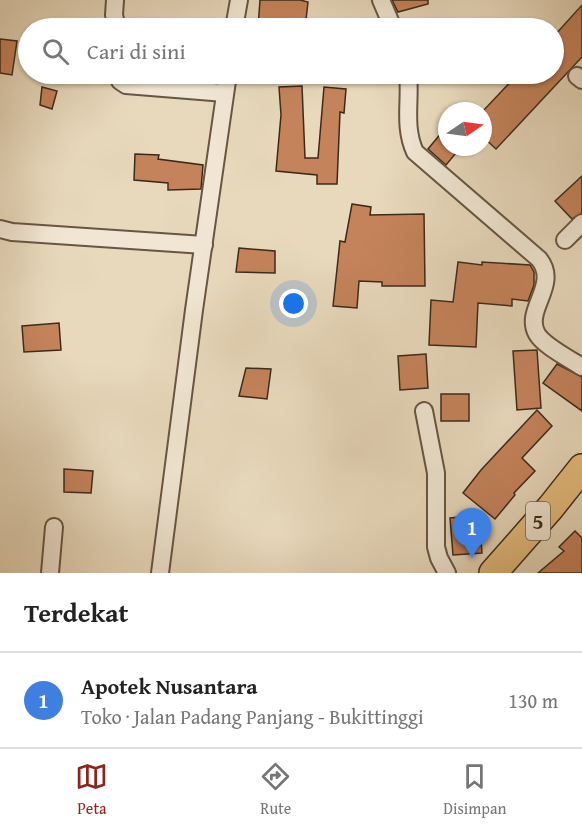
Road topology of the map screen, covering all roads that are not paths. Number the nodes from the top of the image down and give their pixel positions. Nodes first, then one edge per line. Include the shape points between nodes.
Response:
1 (115, 0) edge
2 (239, 0) edge
3 (381, 0) edge
4 (115, 18) edge
5 (236, 18) edge
6 (389, 18) edge
7 (124, 84) edge
8 (226, 84) edge
9 (408, 84) edge
10 (225, 93) junction
11 (582, 223) edge
12 (0, 229) edge
13 (565, 240) dead end
14 (204, 245) junction
15 (582, 367) edge
16 (424, 411) dead end
17 (582, 468) edge
18 (54, 527) dead end
19 (50, 573) edge
20 (160, 573) edge
21 (447, 573) edge
22 (493, 573) edge

1 - 4 street
2 - 5 street
3 - 6 street
7 - 10 street
8 - 10 street
9 - 15 street via 408,126 416,152 539,259 544,266 545,284 535,329 542,340
10 - 14 street
11 - 13 street
12 - 14 street
14 - 20 street
16 - 21 street via 436,473 436,547
17 - 22 highway, 5
18 - 19 street

